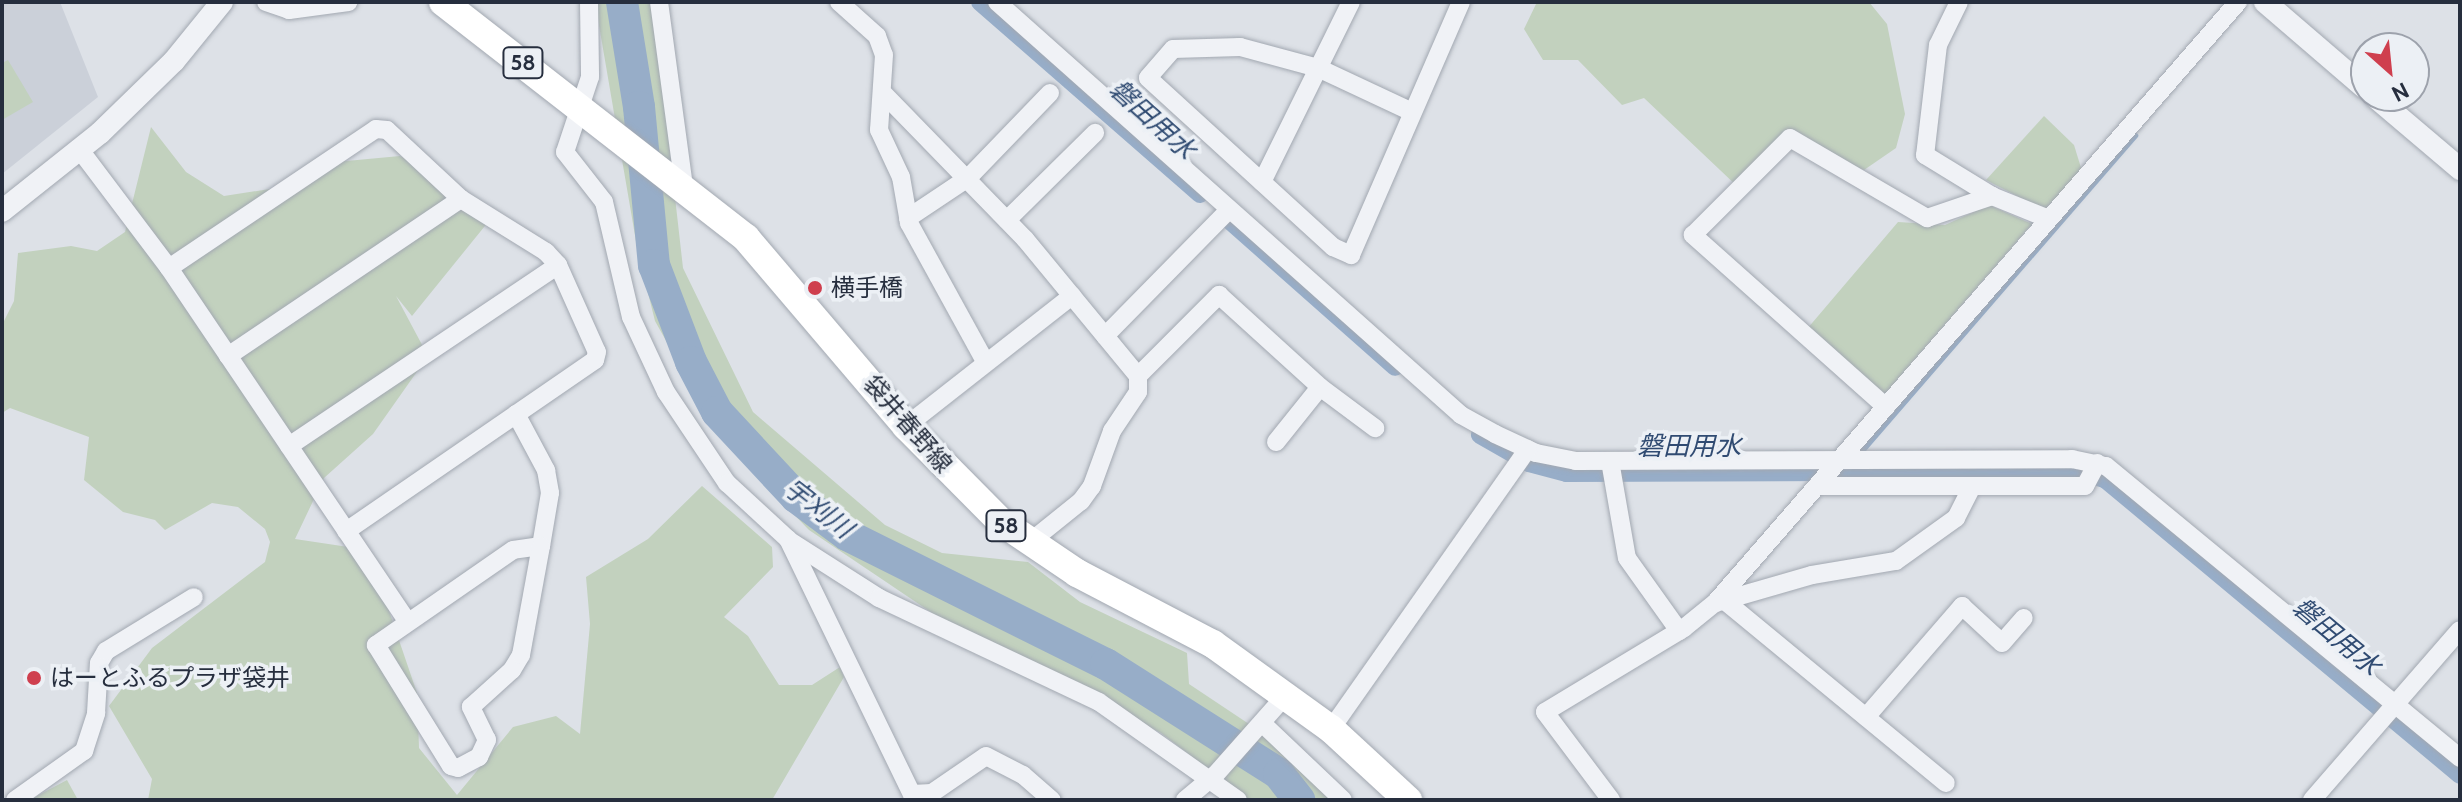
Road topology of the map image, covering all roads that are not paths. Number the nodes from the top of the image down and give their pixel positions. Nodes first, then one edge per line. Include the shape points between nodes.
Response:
1 (222, 2) edge
2 (266, 2) edge
3 (348, 2) edge
4 (443, 2) edge
5 (589, 2) edge
6 (659, 2) edge
7 (839, 2) edge
8 (997, 2) edge
9 (1351, 2) edge
10 (1461, 2) edge
11 (1959, 2) edge
12 (2238, 2) edge
13 (2265, 2) edge
14 (1318, 68) junction
15 (2350, 75) edge
16 (883, 93) junction
17 (1050, 93) dead end
18 (1410, 111) junction
19 (2393, 112) edge
20 (592, 116) junction
21 (1095, 133) dead end
22 (80, 150) junction
23 (2460, 169) edge
24 (968, 178) junction
25 (676, 180) junction
26 (1262, 182) junction
27 (1992, 196) junction
28 (461, 199) junction
29 (1229, 210) junction
30 (2, 211) edge
31 (908, 218) junction
32 (2049, 219) junction
33 (1007, 220) junction
34 (558, 265) junction
35 (169, 268) junction
36 (1072, 296) junction
37 (1105, 336) junction
38 (228, 356) junction
39 (985, 361) junction
40 (1138, 376) junction
41 (1320, 387) junction
42 (1886, 407) junction
43 (516, 414) junction
44 (906, 426) junction
45 (1375, 428) dead end
46 (1276, 442) dead end
47 (289, 446) junction
48 (1528, 449) junction
49 (1840, 459) junction
50 (1610, 461) junction
51 (2097, 463) junction
52 (1817, 486) junction
53 (1972, 486) junction
54 (346, 531) junction
55 (788, 539) junction
56 (1029, 543) junction
57 (541, 546) junction
58 (194, 597) dead end
59 (1720, 602) junction
60 (2024, 618) dead end
61 (407, 621) junction
62 (2460, 630) edge
63 (1679, 631) junction
64 (1286, 695) junction
65 (2394, 705) junction
66 (1866, 717) junction
67 (1263, 724) junction
68 (1331, 729) junction
69 (2460, 758) edge
70 (1214, 777) junction
71 (1946, 783) dead end
72 (15, 800) edge
73 (1052, 800) edge
74 (1185, 800) edge
75 (1238, 800) edge
76 (1343, 800) edge
77 (1408, 800) edge
78 (1611, 800) edge
79 (2312, 800) edge

1 - 22 street via 174,61
2 - 3 street via 289,10
4 - 20 main road, 袋井春野線 / 58
5 - 20 street
6 - 25 street
7 - 16 street via 877,36 884,55
8 - 29 street
9 - 14 street
10 - 18 street
11 - 27 street via 1938,45 1925,155
12 - 32 street
13 - 15 street
14 - 18 street
14 - 26 street
14 - 26 street via 1240,47 1173,49 1148,78
16 - 24 street
16 - 31 street via 879,130 901,177
17 - 24 street
18 - 26 street via 1351,255 1333,247
19 - 23 street
20 - 25 main road, 袋井春野線 / 58
20 - 55 street via 565,152 604,202 611,250 631,317 666,392 727,483
21 - 33 street
22 - 30 street
22 - 35 street
24 - 31 street
24 - 33 street
25 - 44 main road, 袋井春野線 / 58 via 746,238
27 - 32 street
27 - 42 street via 1927,218 1790,138 1693,235
28 - 34 street
28 - 35 street via 387,130 376,129
28 - 38 street
29 - 37 street
29 - 48 street via 1461,415
31 - 39 street
32 - 42 street
33 - 36 street
34 - 43 street via 597,352 595,360
34 - 47 street
35 - 38 street
36 - 37 street
36 - 39 street
37 - 40 street
38 - 47 street
39 - 44 street
40 - 41 street via 1219,295
40 - 56 street via 1138,392 1112,431 1092,486
41 - 45 street
41 - 46 street
42 - 49 street
43 - 54 street
43 - 57 street via 546,470 550,493
44 - 56 main road, 袋井春野線 / 58 via 957,481
47 - 54 street
48 - 50 street via 1576,461
48 - 68 street
49 - 50 street
49 - 51 street
49 - 52 street
50 - 63 street via 1627,558
51 - 53 street via 2085,486
51 - 65 street via 2127,480
52 - 53 street
52 - 59 street
53 - 59 street via 1956,518 1896,561 1812,575
54 - 61 street
55 - 70 street via 879,598 1099,702
55 - 73 street via 912,794 932,793 986,756 1023,775
56 - 64 main road, 袋井春野線 / 58 via 1213,644
57 - 61 street via 513,550
57 - 61 street via 521,655 512,670 475,698 473,715 487,740 479,757 458,768 451,766 376,652 376,645
58 - 72 street via 106,651 99,663 96,713 84,751
59 - 63 street
59 - 66 street
60 - 66 street via 2002,643 1962,606
62 - 65 street
63 - 78 street via 1545,712
64 - 67 street
64 - 68 main road, 袋井春野線 / 58
65 - 69 street
65 - 79 street
66 - 71 street
67 - 70 street
67 - 76 street
68 - 77 main road, 袋井春野線 / 58
70 - 74 street
70 - 75 street

